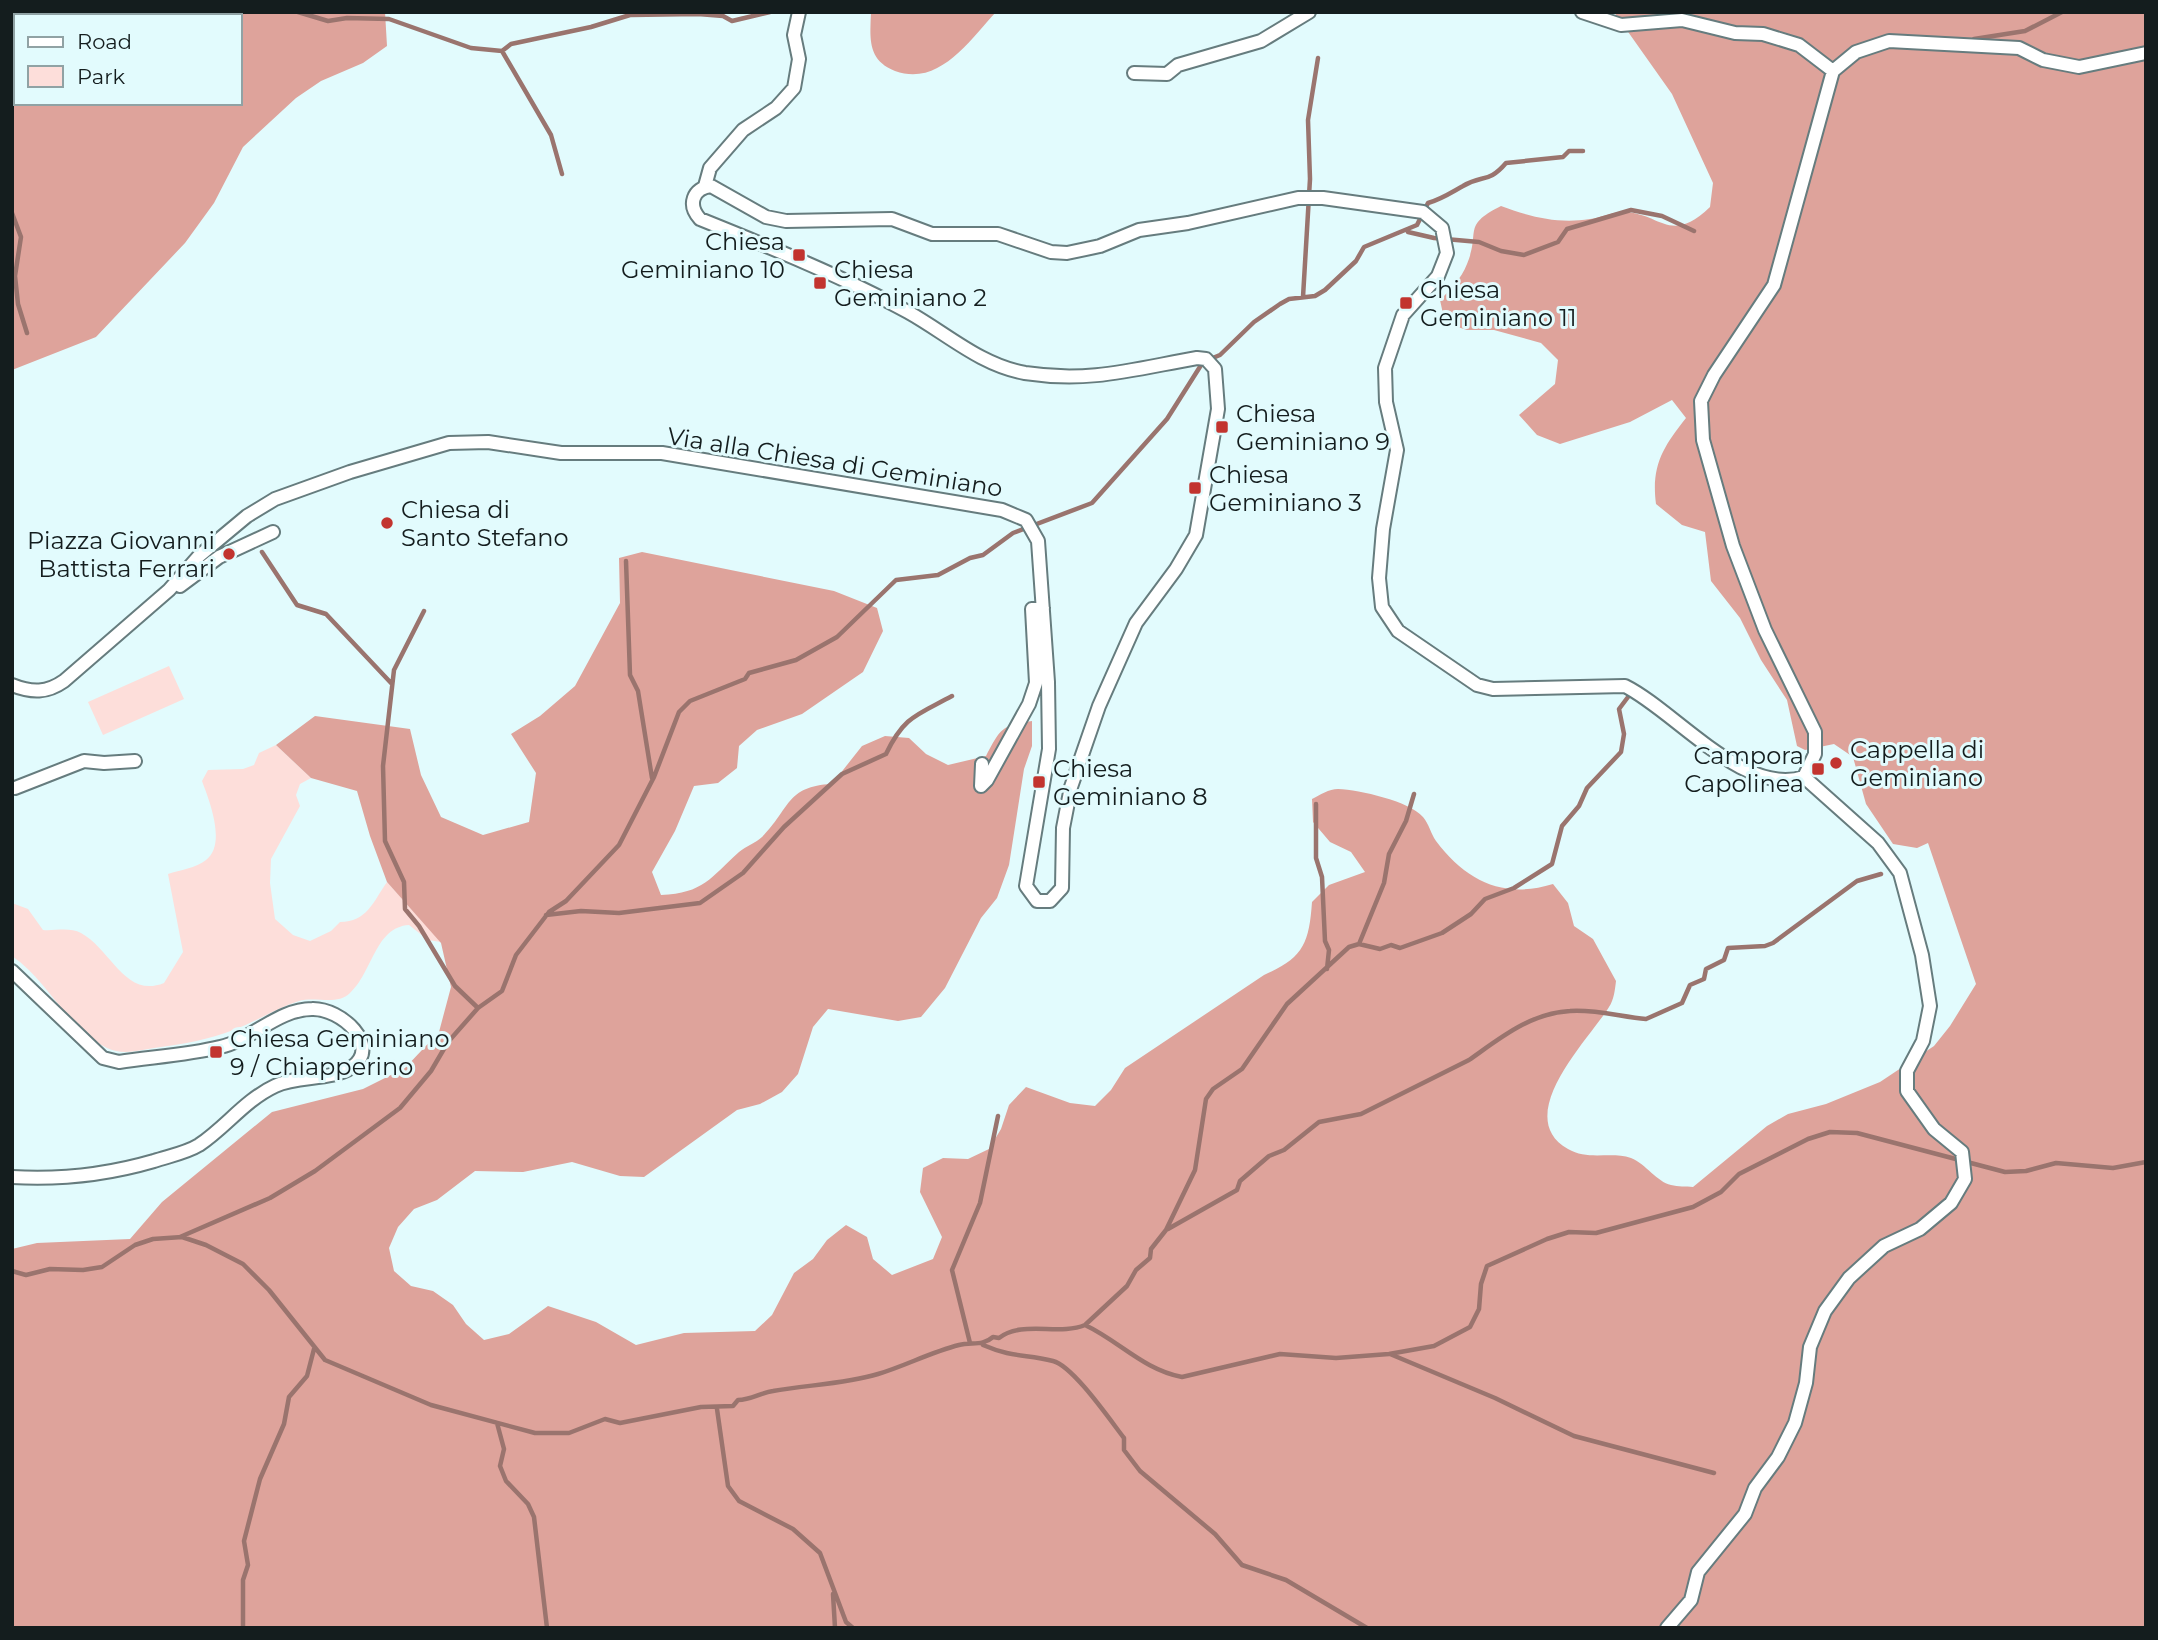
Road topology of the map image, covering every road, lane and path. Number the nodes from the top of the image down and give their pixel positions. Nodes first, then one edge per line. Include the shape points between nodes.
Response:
1 (799, 12) edge
2 (1310, 12) edge
3 (1582, 12) edge
4 (2146, 53) edge
5 (1833, 71) junction
6 (1134, 73) dead end
7 (705, 186) junction
8 (273, 532) dead end
9 (169, 590) junction
10 (1043, 608) junction
11 (12, 685) edge
12 (135, 761) dead end
13 (982, 764) dead end
14 (12, 774) edge
15 (1804, 777) junction
16 (14, 789) edge
17 (12, 971) edge
18 (12, 1177) edge
19 (1667, 1628) edge

1 - 7 street via 793,34 799,58 794,88 776,108 743,130 710,168
2 - 6 street via 1237,50 1178,65 1167,74
3 - 5 street via 1621,25 1682,20 1735,33 1763,34 1799,45
4 - 5 street via 2079,67 2008,46 1889,41 1856,52
5 - 15 street via 1774,285 1701,401 1703,440 1733,547 1765,630 1815,732 1815,754
7 - 10 street, Via alla Chiesa di Geminiano via 693,198 699,219 906,311 1005,368 1097,377 1197,358 1206,359 1215,369 1218,409 1196,535 1136,623 1099,706 1071,787 1063,828 1062,888 1056,898 1044,902 1032,897 1026,886 1049,749
7 - 15 street via 717,187 776,219 892,219 932,234 998,234 1067,253 1139,230 1298,198 1423,212 1442,229 1447,253 1438,276 1403,315 1385,368 1386,402 1397,450 1379,578 1382,607 1398,631 1477,685 1511,691 1625,686 1729,761 1767,778 1791,782
8 - 9 street via 219,557
9 - 10 street, Via alla Chiesa di Geminiano via 231,526 275,499 464,440 561,453 662,453 1002,510 1033,528
9 - 11 street, Via alla Chiesa di Geminiano via 58,685 28,692
10 - 13 street via 1032,610 1036,683 1029,705 981,786
12 - 16 street via 84,761
14 - 16 street via 17,784
15 - 19 street via 1878,843 1900,873 1930,1006 1923,1041 1908,1071 1907,1091 1934,1129 1962,1152 1965,1179 1951,1203 1920,1229 1884,1246 1849,1278 1825,1311 1810,1347 1795,1423 1755,1488 1745,1514 1698,1572 1691,1600
17 - 18 street via 103,1058 119,1062 221,1047 287,1014 313,1009 335,1013 349,1022 357,1033 360,1051 348,1069 269,1089 184,1152 102,1175

